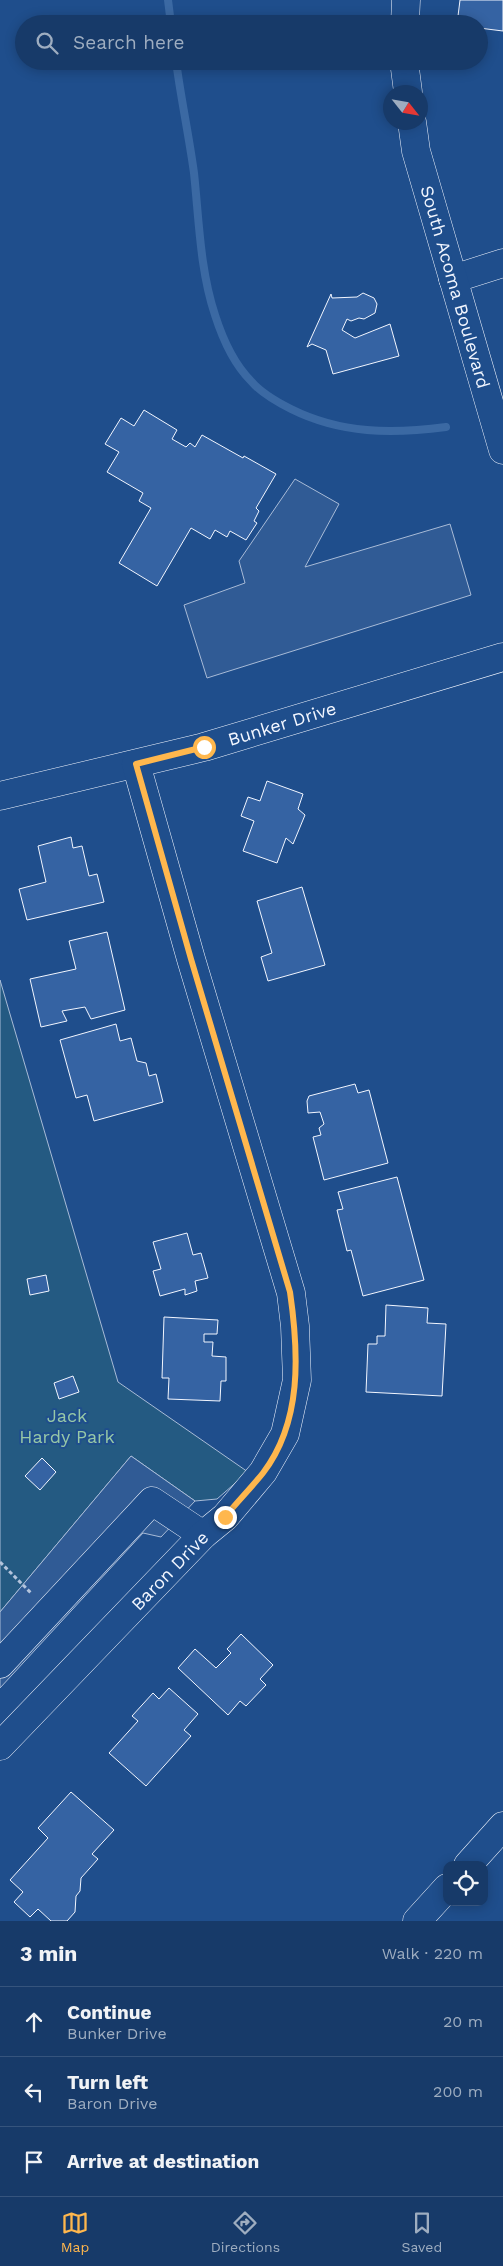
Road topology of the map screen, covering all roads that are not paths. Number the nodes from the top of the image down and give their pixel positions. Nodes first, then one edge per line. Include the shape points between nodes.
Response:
1 (406, 0) edge
2 (406, 15) edge
3 (405, 70) edge
4 (407, 85) edge
5 (413, 130) edge
6 (503, 263) edge
7 (453, 279) junction
8 (503, 450) edge
9 (503, 657) edge
10 (136, 764) junction
11 (0, 796) edge
12 (203, 1536) junction
13 (0, 1664) edge
14 (0, 1746) edge
15 (503, 1826) edge
16 (472, 1861) edge
17 (443, 1892) edge
18 (417, 1921) edge

1 - 2 street
3 - 4 street
5 - 7 street, South Acoma Boulevard via 416,151
6 - 7 street
7 - 8 street, South Acoma Boulevard
9 - 10 street, Bunker Drive via 204,747
10 - 11 street, Bunker Drive
10 - 12 street, Baron Drive via 290,1292 295,1326 296,1380 285,1434 263,1472 225,1517
12 - 13 street via 152,1501
12 - 14 street, Baron Drive
15 - 16 street
17 - 18 street

